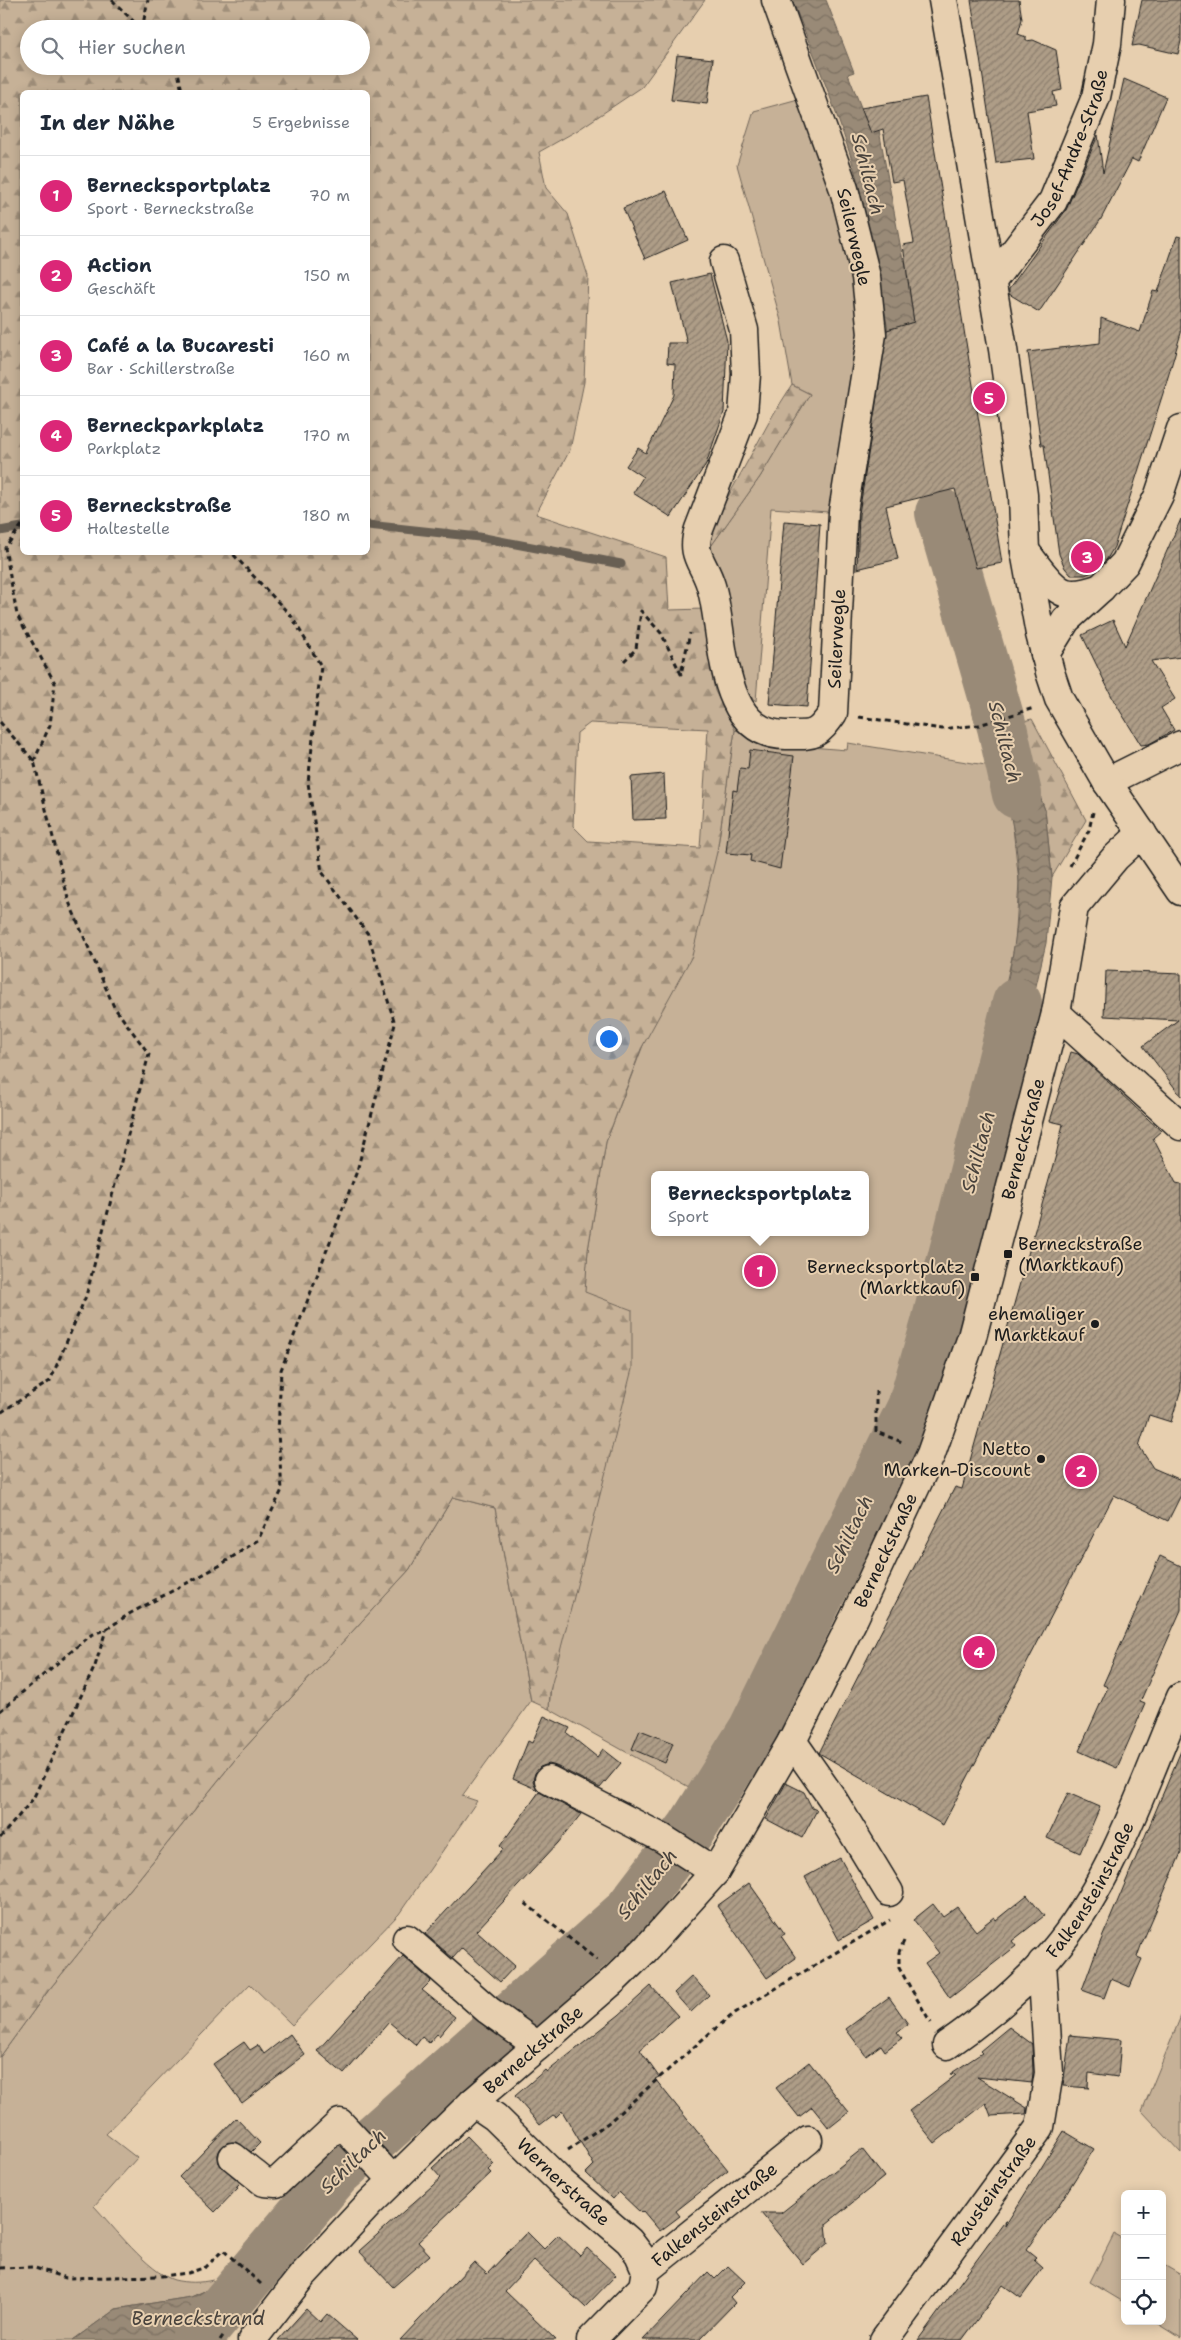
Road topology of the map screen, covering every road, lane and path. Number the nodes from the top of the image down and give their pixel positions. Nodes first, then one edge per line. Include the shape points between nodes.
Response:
1 (112, 0) edge
2 (148, 0) edge
3 (776, 0) edge
4 (943, 0) edge
5 (1111, 0) edge
6 (133, 20) edge
7 (144, 20) edge
8 (179, 75) edge
9 (182, 90) edge
10 (724, 261) dead end
11 (992, 281) junction
12 (1181, 429) edge
13 (20, 527) edge
14 (1026, 551) junction
15 (233, 555) edge
16 (1102, 588) junction
17 (691, 627) dead end
18 (1045, 654) junction
19 (624, 661) dead end
20 (1032, 709) dead end
21 (833, 713) junction
22 (1017, 714) dead end
23 (1037, 717) dead end
24 (0, 722) edge
25 (1181, 746) edge
26 (34, 761) junction
27 (1107, 782) junction
28 (1092, 809) dead end
29 (1142, 833) junction
30 (1066, 873) dead end
31 (1181, 891) edge
32 (1056, 1013) junction
33 (1181, 1126) edge
34 (876, 1391) dead end
35 (0, 1413) edge
36 (912, 1446) dead end
37 (107, 1629) junction
38 (1181, 1697) edge
39 (0, 1711) edge
40 (792, 1741) junction
41 (550, 1780) dead end
42 (0, 1838) edge
43 (705, 1866) junction
44 (889, 1892) dead end
45 (525, 1903) dead end
46 (892, 1919) dead end
47 (407, 1939) dead end
48 (904, 1941) dead end
49 (1042, 1963) junction
50 (602, 1964) dead end
51 (528, 2039) junction
52 (947, 2045) joint
53 (473, 2102) junction
54 (808, 2140) dead end
55 (232, 2157) dead end
56 (545, 2165) junction
57 (385, 2170) junction
58 (0, 2268) edge
59 (646, 2270) junction
60 (260, 2283) dead end
61 (226, 2332) dead end
62 (220, 2340) edge
63 (252, 2340) edge
64 (591, 2340) edge
65 (884, 2340) edge

1 - 6 path
2 - 7 path
3 - 21 street, Seilerwegle via 844,189 866,277 872,334 843,512
4 - 11 street
5 - 11 street, Josef-Andre-Straße via 1107,44 1096,97 1053,200
8 - 9 path
10 - 21 street, Seilerwegle via 744,330 746,374 743,414 695,542 696,553 711,585 728,678 740,711 755,726 780,735 813,735
11 - 14 street via 1023,495
12 - 16 street via 1158,495 1125,563
13 - 26 path via 5,548 17,615 54,683 50,725
14 - 16 street via 1050,582 1066,594
14 - 18 street
15 - 37 path via 292,617 321,666 308,783 322,872 368,934 395,1024 356,1171 281,1370 278,1434 282,1490 258,1540
16 - 18 street via 1066,620
17 - 19 path via 681,674 661,632 641,611 636,649
18 - 27 street via 1059,699
20 - 23 path
21 - 22 path via 942,729 979,725
24 - 26 path
25 - 27 street
26 - 35 path via 69,902 114,1008 149,1054 82,1305 50,1381
27 - 29 street
28 - 30 path via 1093,820 1089,830
29 - 31 street
29 - 32 street, Berneckstraße via 1115,858 1074,907
32 - 33 street
32 - 40 street, Berneckstraße via 972,1337 931,1454
34 - 36 path via 876,1432
37 - 39 path via 91,1635
37 - 42 path via 94,1666 33,1799
38 - 49 street, Falkensteinstraße via 1117,1846 1093,1892 1062,1941
40 - 43 street, Berneckstraße
40 - 44 street via 832,1798
41 - 43 street via 662,1838
43 - 51 street, Berneckstraße via 645,1950
45 - 50 path
46 - 56 path via 735,2013 608,2123
47 - 51 street via 488,2010
48 - 52 path via 899,1952 899,1968
49 - 52 street, Falkensteinstraße via 1015,1993
49 - 65 street, Rausteinstraße via 1049,2073 1040,2127
51 - 53 street, Berneckstraße
53 - 56 street, Wernerstraße
53 - 57 street, Berneckstraße
54 - 59 street, Falkensteinstraße
55 - 57 street via 264,2182 276,2183 340,2123
56 - 59 street, Wernerstraße via 628,2241
57 - 63 street, Berneckstraße
58 - 60 path via 32,2267 66,2278 162,2276 206,2267 223,2250
59 - 64 street, Falkensteinstraße via 643,2287
61 - 62 path

